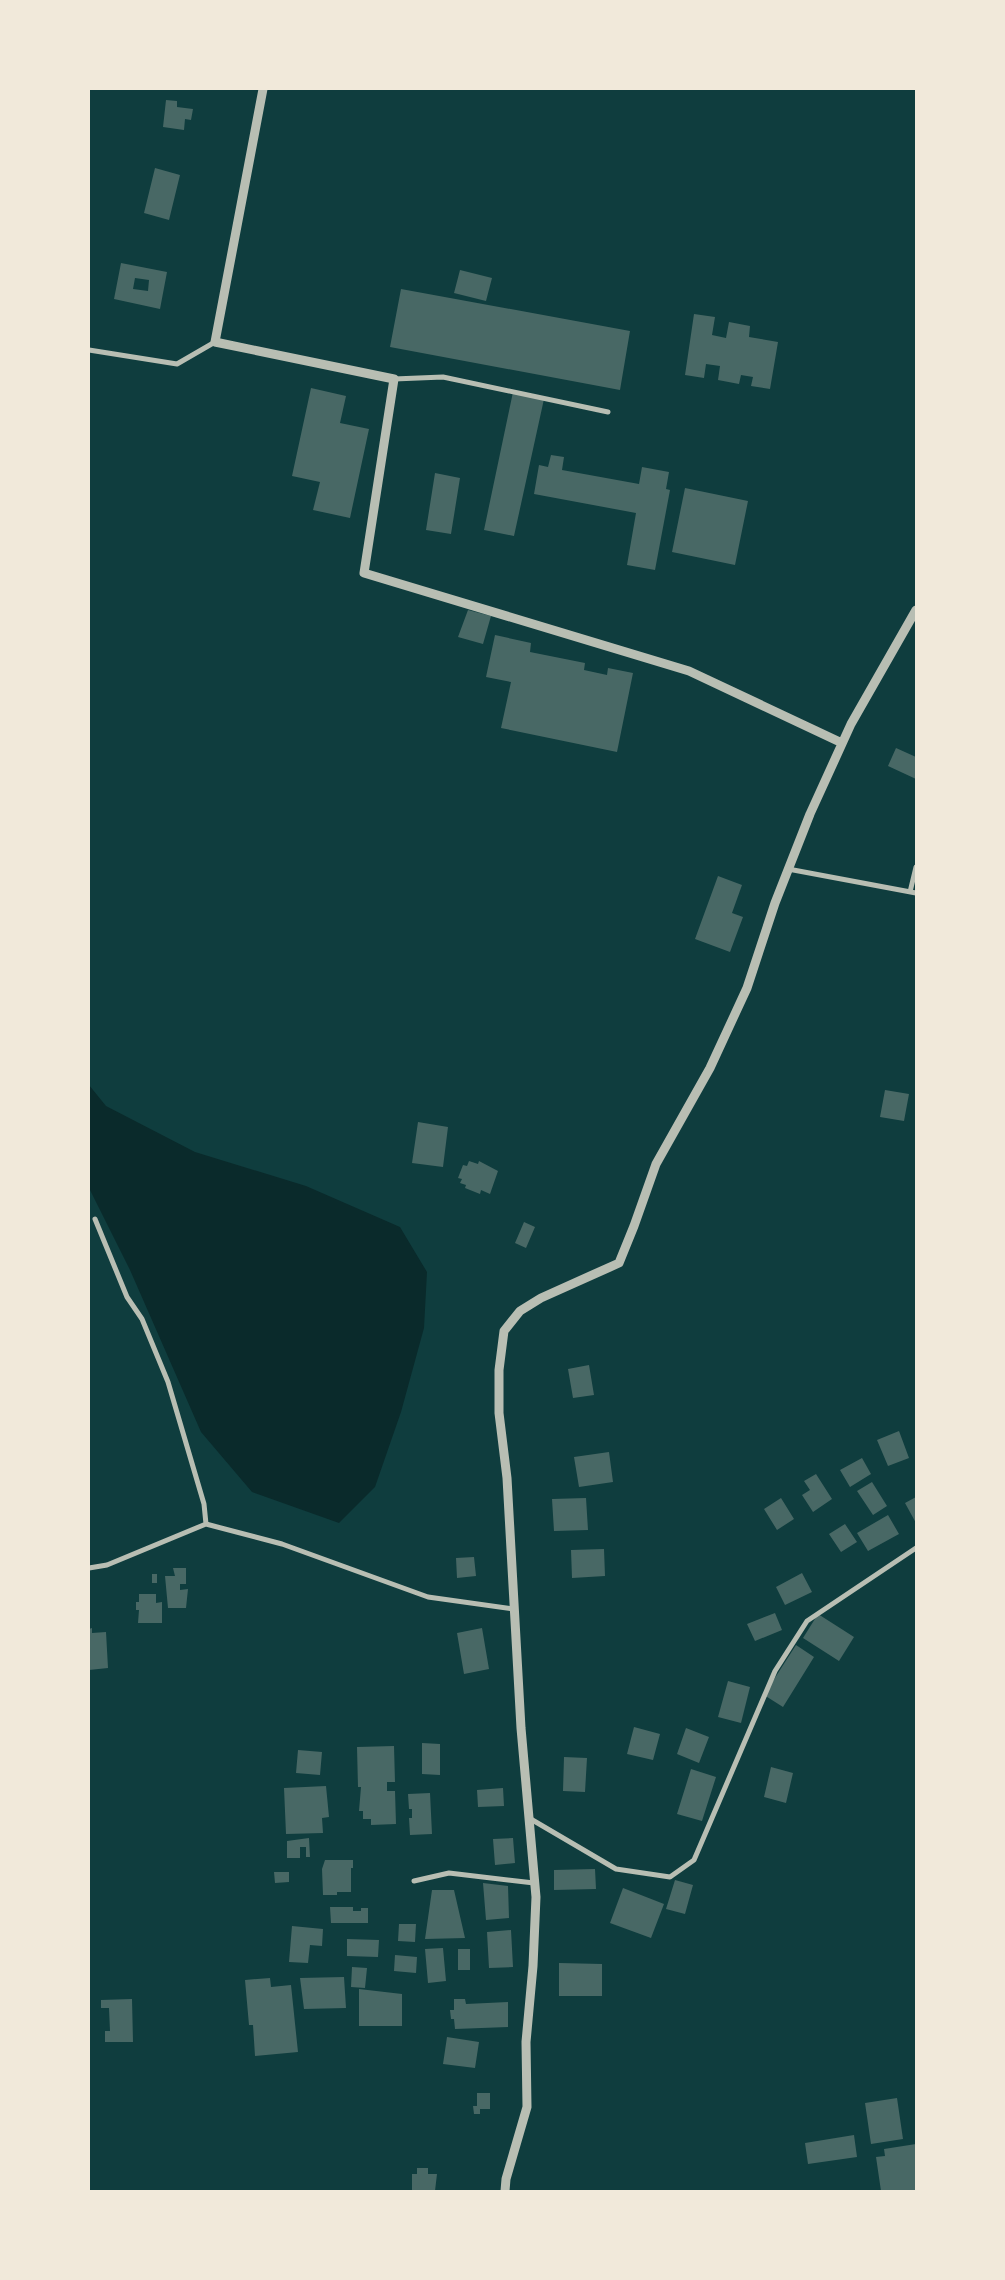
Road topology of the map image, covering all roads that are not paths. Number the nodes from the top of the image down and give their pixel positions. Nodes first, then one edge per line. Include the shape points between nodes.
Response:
1 (263, 89) edge
2 (216, 342) junction
3 (89, 350) edge
4 (394, 379) junction
5 (608, 412) dead end
6 (916, 610) edge
7 (842, 743) junction
8 (916, 867) edge
9 (788, 869) junction
10 (913, 893) edge
11 (95, 1219) dead end
12 (206, 1524) junction
13 (916, 1548) edge
14 (89, 1568) edge
15 (514, 1610) junction
16 (528, 1818) junction
17 (414, 1881) dead end
18 (534, 1883) junction
19 (505, 2191) edge

1 - 2 street
2 - 3 street via 177,364
2 - 4 street
4 - 5 street via 443,377
4 - 7 street via 364,573 690,671
6 - 7 street
7 - 9 street
8 - 10 street
9 - 10 street
9 - 15 street via 747,988 710,1068 656,1164 619,1263 541,1298 520,1311 504,1331 499,1370 499,1413 507,1478
11 - 12 street via 126,1297 142,1320 168,1382 204,1504
12 - 14 street via 107,1565
12 - 15 street via 282,1544 428,1597
13 - 16 street via 807,1621 775,1671 694,1860 670,1877 616,1869
15 - 16 street
16 - 18 street
17 - 18 street via 449,1873
18 - 19 street via 533,1966 526,2042 527,2107

